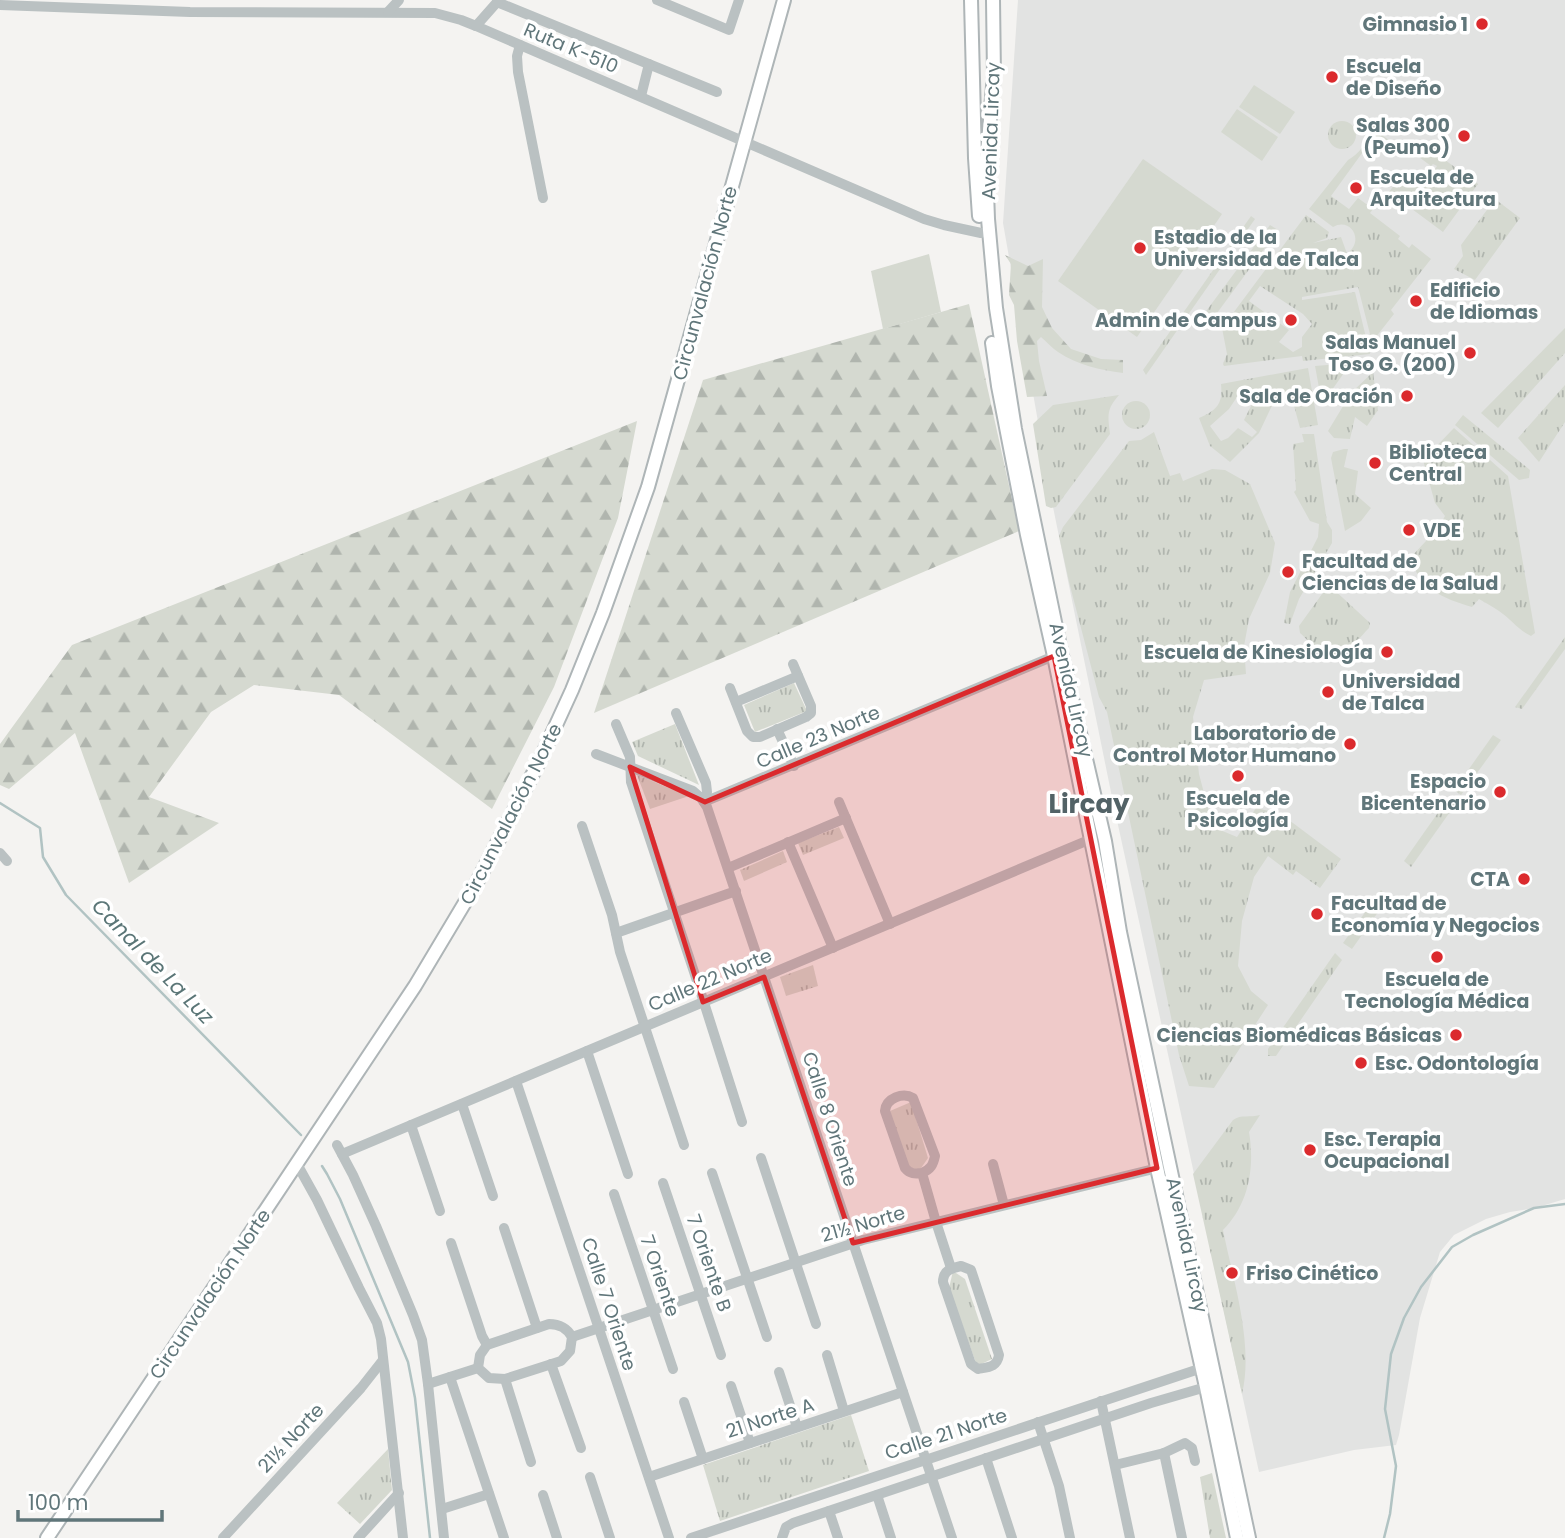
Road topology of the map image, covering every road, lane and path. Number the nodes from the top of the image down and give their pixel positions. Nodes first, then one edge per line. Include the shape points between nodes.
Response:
1 (167, 0) edge
2 (228, 0) edge
3 (399, 0) edge
4 (739, 0) edge
5 (784, 0) edge
6 (971, 0) edge
7 (993, 0) edge
8 (498, 1) edge
9 (664, 1) edge
10 (0, 5) edge
11 (170, 11) junction
12 (226, 12) junction
13 (388, 12) junction
14 (475, 26) junction
15 (520, 45) junction
16 (649, 64) junction
17 (717, 92) dead end
18 (641, 96) junction
19 (744, 142) junction
20 (543, 198) dead end
21 (981, 233) junction
22 (1054, 656) junction
23 (793, 664) dead end
24 (798, 676) junction
25 (730, 688) dead end
26 (736, 702) junction
27 (676, 713) dead end
28 (616, 724) dead end
29 (777, 729) junction
30 (596, 754) dead end
31 (794, 766) junction
32 (630, 767) junction
33 (704, 802) junction
34 (839, 802) dead end
35 (846, 818) junction
36 (582, 826) dead end
37 (1091, 839) junction
38 (1105, 841) junction
39 (788, 842) junction
40 (728, 868) junction
41 (736, 891) junction
42 (674, 912) junction
43 (890, 923) junction
44 (616, 933) junction
45 (833, 948) junction
46 (764, 977) junction
47 (703, 1002) junction
48 (645, 1027) junction
49 (587, 1051) junction
50 (516, 1081) junction
51 (461, 1104) junction
52 (742, 1122) dead end
53 (411, 1125) junction
54 (684, 1145) dead end
55 (761, 1158) dead end
56 (297, 1164) junction
57 (993, 1164) dead end
58 (1170, 1165) junction
59 (1157, 1168) junction
60 (712, 1173) dead end
61 (922, 1173) junction
62 (628, 1174) dead end
63 (663, 1183) dead end
64 (614, 1194) dead end
65 (493, 1196) dead end
66 (1004, 1205) junction
67 (440, 1211) dead end
68 (936, 1222) junction
69 (504, 1228) dead end
70 (451, 1243) dead end
71 (853, 1243) junction
72 (796, 1262) junction
73 (951, 1268) junction
74 (748, 1278) junction
75 (701, 1294) junction
76 (653, 1310) junction
77 (816, 1324) dead end
78 (537, 1328) junction
79 (599, 1328) junction
80 (572, 1337) junction
81 (767, 1337) dead end
82 (487, 1345) junction
83 (721, 1355) dead end
84 (827, 1355) dead end
85 (383, 1360) junction
86 (551, 1364) junction
87 (1207, 1367) junction
88 (478, 1368) junction
89 (673, 1369) dead end
90 (779, 1372) dead end
91 (450, 1377) junction
92 (505, 1379) junction
93 (1164, 1380) junction
94 (428, 1384) junction
95 (731, 1386) dead end
96 (1206, 1387) junction
97 (903, 1392) junction
98 (1169, 1398) junction
99 (1101, 1401) junction
100 (684, 1402) dead end
101 (844, 1411) junction
102 (1104, 1419) junction
103 (1038, 1422) junction
104 (797, 1427) junction
105 (1043, 1439) junction
106 (750, 1443) junction
107 (581, 1448) dead end
108 (1164, 1452) junction
109 (986, 1458) junction
110 (703, 1459) junction
111 (925, 1459) junction
112 (1195, 1461) dead end
113 (531, 1462) dead end
114 (1115, 1465) junction
115 (590, 1477) dead end
116 (649, 1477) junction
117 (931, 1477) junction
118 (399, 1493) junction
119 (489, 1494) junction
120 (543, 1495) dead end
121 (877, 1495) junction
122 (442, 1509) junction
123 (829, 1511) junction
124 (783, 1534) edge
125 (47, 1538) edge
126 (223, 1538) edge
127 (358, 1538) edge
128 (403, 1538) edge
129 (444, 1538) edge
130 (504, 1538) edge
131 (557, 1538) edge
132 (610, 1538) edge
133 (669, 1538) edge
134 (691, 1538) edge
135 (838, 1538) edge
136 (891, 1538) edge
137 (952, 1538) edge
138 (1012, 1538) edge
139 (1070, 1538) edge
140 (1130, 1538) edge
141 (1182, 1538) edge
142 (1237, 1538) edge
143 (1249, 1538) edge

1 - 11 street
2 - 12 street
3 - 13 street
4 - 9 street via 729,30
5 - 19 main road, Circunvalación Norte
6 - 21 main road, Avenida Lircay
7 - 38 main road, Avenida Lircay via 994,75 986,164 996,308 1015,429
8 - 14 street
8 - 16 street
10 - 11 street, Ruta K-510
11 - 12 street, Ruta K-510
12 - 13 street, Ruta K-510
13 - 14 street, Ruta K-510 via 435,13
14 - 15 street, Ruta K-510
15 - 18 street, Ruta K-510
15 - 20 street via 518,72
16 - 17 street
16 - 18 street
18 - 19 street, Ruta K-510
19 - 21 street, Ruta K-510 via 924,219
19 - 56 main road, Circunvalación Norte via 648,487 562,713 461,911
21 - 22 main road, Avenida Lircay via 998,386
22 - 31 street, Calle 23 Norte
22 - 37 main road, Avenida Lircay
23 - 24 street
24 - 26 street
24 - 29 street via 811,713
25 - 26 street
26 - 29 street via 753,737
27 - 33 street, Calle 8 Oriente via 706,783
28 - 32 street via 631,758
29 - 31 street
30 - 32 street
31 - 33 street, Calle 23 Norte
32 - 33 street via 693,792
32 - 42 street
33 - 40 street, Calle 8 Oriente
34 - 35 street
35 - 39 street
35 - 43 street
36 - 44 street
37 - 38 main road
37 - 43 street, Calle 22 Norte
37 - 59 main road, Avenida Lircay
38 - 58 main road, Avenida Lircay
39 - 40 street
39 - 45 street
40 - 41 street, Calle 8 Oriente
41 - 42 street
41 - 46 street, Calle 8 Oriente
42 - 44 street
42 - 47 street
43 - 45 street, Calle 22 Norte
44 - 48 street
45 - 46 street, Calle 22 Norte
46 - 47 street, Calle 22 Norte
46 - 71 street, Calle 8 Oriente
47 - 48 street, Calle 22 Norte
47 - 52 street
48 - 49 street, Calle 22 Norte
48 - 54 street
49 - 50 street, Calle 22 Norte
49 - 62 street
50 - 51 street, Calle 22 Norte
50 - 79 street, Calle 7 Oriente
51 - 53 street, Calle 22 Norte
51 - 65 street
53 - 67 street
53 - 94 street, Calle 22 Norte via 340,1149 418,1327
55 - 72 street
56 - 85 street via 377,1323
56 - 125 main road, Circunvalación Norte
57 - 66 street
58 - 59 street, 21½ Norte
58 - 87 main road, Avenida Lircay
59 - 66 street, 21½ Norte
59 - 87 main road, Avenida Lircay
60 - 74 street
61 - 61 street via 905,1168 885,1111 889,1101 903,1095 913,1098 935,1156 930,1170
61 - 68 street
63 - 75 street, 7 Oriente B
64 - 76 street, 7 Oriente
66 - 68 street, 21½ Norte
68 - 71 street, 21½ Norte
68 - 73 street
69 - 78 street
70 - 82 street
71 - 72 street, 21½ Norte
71 - 97 street, Calle 8 Oriente
72 - 74 street, 21½ Norte
72 - 77 street
73 - 73 street via 943,1282 971,1364 978,1370 993,1366 999,1355 971,1270
74 - 75 street, 21½ Norte
74 - 81 street
75 - 76 street, 21½ Norte
75 - 83 street, 7 Oriente B
76 - 79 street, 21½ Norte
76 - 89 street, 7 Oriente
78 - 80 street via 559,1325
78 - 82 street
79 - 80 street, 21½ Norte
79 - 116 street, Calle 7 Oriente
80 - 86 street via 568,1355
82 - 88 street
84 - 101 street
85 - 118 street
85 - 126 street, 21½ Norte
86 - 92 street
86 - 107 street
87 - 93 street, Calle 21 Norte
87 - 96 main road, Avenida Lircay
87 - 143 main road, Avenida Lircay
88 - 91 street
88 - 92 street via 489,1378
90 - 104 street
91 - 94 street
91 - 119 street
92 - 113 street
93 - 98 street
93 - 99 street, Calle 21 Norte
94 - 122 street
95 - 106 street
96 - 98 street, Calle 21 Norte
96 - 142 main road, Avenida Lircay
97 - 101 street, 21 Norte A
97 - 111 street, Calle 8 Oriente
98 - 102 street, Calle 21 Norte
99 - 102 street
99 - 103 street, Calle 21 Norte
100 - 110 street
101 - 104 street, 21 Norte A
102 - 105 street, Calle 21 Norte
102 - 114 street
103 - 105 street
103 - 111 street, Calle 21 Norte
104 - 106 street, 21 Norte A
105 - 109 street, Calle 21 Norte
105 - 139 street
106 - 110 street, 21 Norte A
108 - 112 street via 1188,1444
108 - 114 street
108 - 141 street
109 - 117 street, Calle 21 Norte
109 - 138 street
110 - 116 street, 21 Norte A
111 - 117 street, Calle 8 Oriente
111 - 134 street, Calle 21 Norte
114 - 140 street
115 - 132 street
116 - 133 street, Calle 7 Oriente
117 - 121 street, Calle 21 Norte
117 - 137 street, Calle 8 Oriente
118 - 127 street
118 - 128 street
119 - 122 street
119 - 130 street
120 - 131 street
121 - 123 street, Calle 21 Norte
121 - 136 street
122 - 129 street
123 - 124 street, Calle 21 Norte via 789,1525
123 - 135 street

